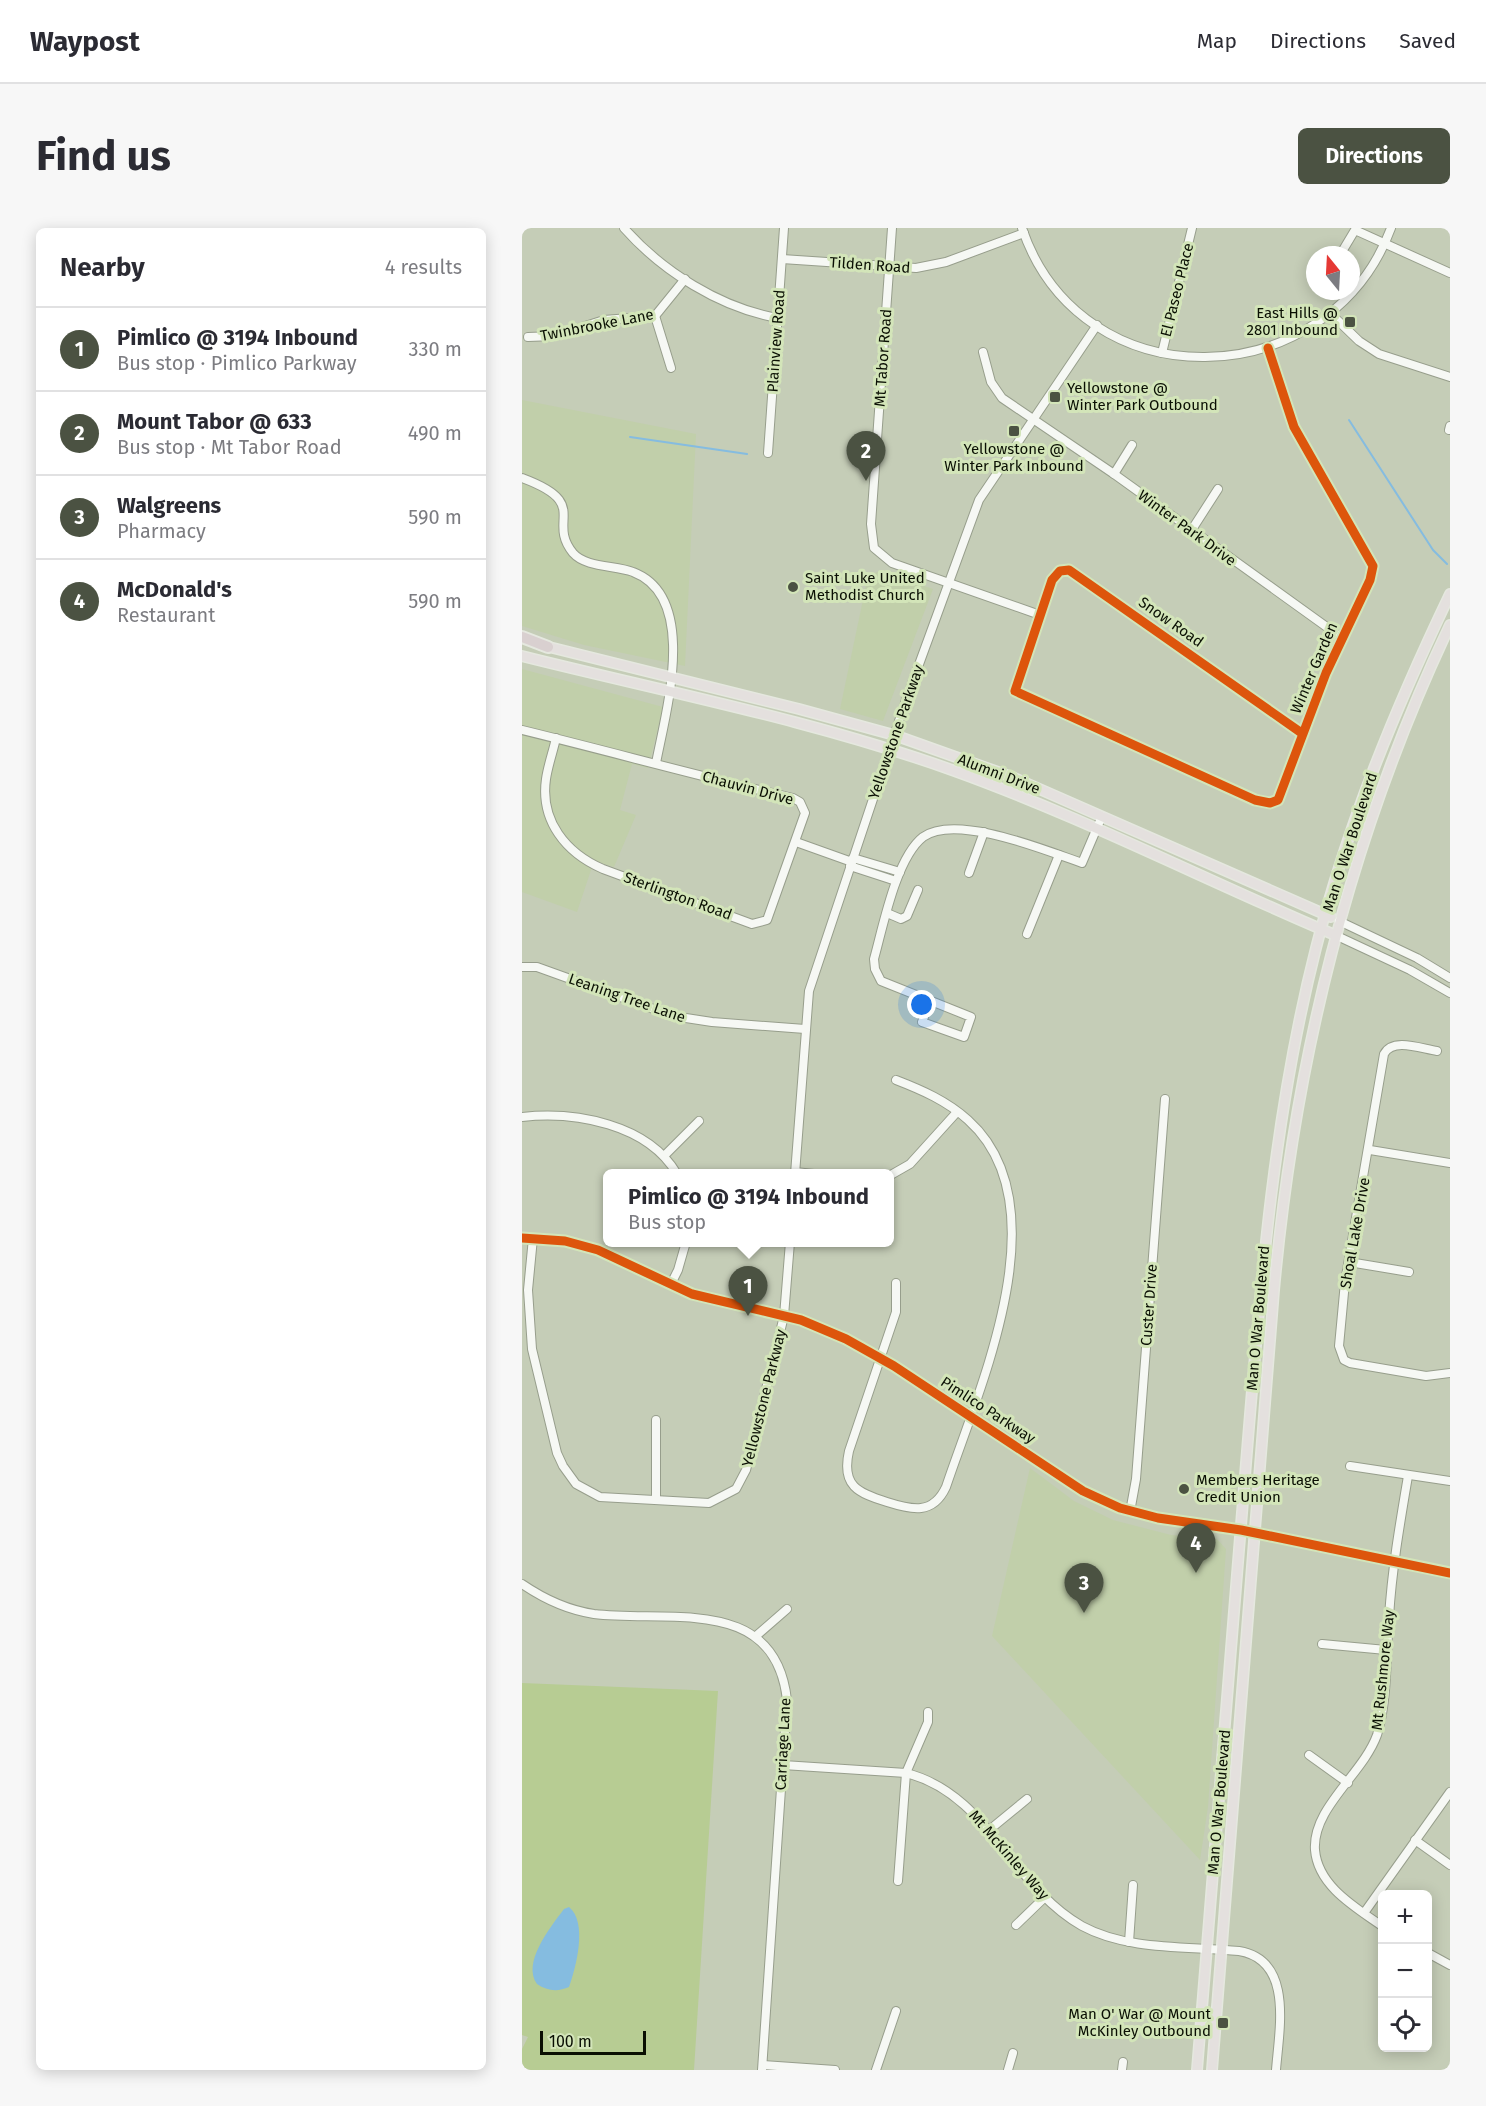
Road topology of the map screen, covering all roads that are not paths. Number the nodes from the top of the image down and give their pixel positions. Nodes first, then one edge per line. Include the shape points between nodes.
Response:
1 (624, 228) edge
2 (784, 228) edge
3 (892, 228) edge
4 (1192, 228) edge
5 (1391, 228) edge
6 (1352, 229) edge
7 (1023, 230) edge
8 (1385, 244) junction
9 (1344, 246) edge
10 (782, 259) junction
11 (889, 266) junction
12 (1450, 273) edge
13 (685, 279) junction
14 (1331, 314) junction
15 (655, 316) junction
16 (778, 318) junction
17 (1097, 325) junction
18 (528, 337) dead end
19 (1268, 348) junction
20 (983, 352) dead end
21 (1162, 353) junction
22 (671, 368) dead end
23 (1450, 377) edge
24 (1033, 419) junction
25 (1131, 445) dead end
26 (768, 453) dead end
27 (1114, 474) junction
28 (522, 478) edge
29 (1218, 489) dead end
30 (1191, 531) junction
31 (949, 582) junction
32 (1450, 594) edge
33 (1040, 615) junction
34 (1450, 626) edge
35 (522, 638) edge
36 (1342, 638) junction
37 (548, 647) joint
38 (522, 656) edge
39 (670, 679) junction
40 (669, 692) junction
41 (522, 730) edge
42 (1303, 734) junction
43 (894, 735) junction
44 (556, 738) junction
45 (890, 749) junction
46 (656, 763) junction
47 (1102, 816) junction
48 (1097, 829) junction
49 (984, 832) junction
50 (796, 842) junction
51 (1059, 855) junction
52 (852, 862) junction
53 (900, 872) junction
54 (969, 873) dead end
55 (896, 881) junction
56 (918, 890) dead end
57 (887, 913) junction
58 (1326, 915) junction
59 (1339, 921) junction
60 (1321, 929) junction
61 (1028, 934) dead end
62 (1335, 935) junction
63 (522, 967) edge
64 (1450, 978) edge
65 (1450, 993) edge
66 (930, 1002) junction
67 (805, 1029) junction
68 (1437, 1051) dead end
69 (896, 1080) dead end
70 (1165, 1099) dead end
71 (957, 1112) junction
72 (522, 1117) edge
73 (699, 1121) dead end
74 (1370, 1150) junction
75 (664, 1156) junction
76 (1450, 1163) edge
77 (674, 1169) edge
78 (795, 1169) edge
79 (894, 1173) edge
80 (522, 1238) edge
81 (533, 1238) junction
82 (685, 1247) edge
83 (790, 1247) edge
84 (1349, 1262) junction
85 (1409, 1272) dead end
86 (896, 1283) dead end
87 (671, 1284) junction
88 (784, 1316) junction
89 (881, 1358) junction
90 (1450, 1373) edge
91 (970, 1416) junction
92 (656, 1420) dead end
93 (1350, 1466) dead end
94 (1408, 1476) junction
95 (1450, 1481) edge
96 (656, 1500) junction
97 (1130, 1512) junction
98 (1241, 1530) junction
99 (1255, 1533) junction
100 (1393, 1563) junction
101 (1450, 1573) edge
102 (522, 1584) edge
103 (787, 1609) dead end
104 (756, 1636) junction
105 (1322, 1644) dead end
106 (1386, 1650) junction
107 (928, 1712) dead end
108 (1309, 1755) dead end
109 (783, 1765) junction
110 (906, 1773) junction
111 (1348, 1783) junction
112 (1450, 1792) edge
113 (1027, 1799) dead end
114 (988, 1831) junction
115 (1415, 1840) junction
116 (1450, 1865) edge
117 (898, 1881) dead end
118 (1133, 1885) dead end
119 (1044, 1898) junction
120 (1364, 1913) junction
121 (1378, 1923) edge
122 (1016, 1925) dead end
123 (1129, 1942) junction
124 (1208, 1948) junction
125 (1222, 1949) junction
126 (1432, 1955) edge
127 (1450, 1965) edge
128 (896, 2011) dead end
129 (1013, 2053) dead end
130 (763, 2068) edge
131 (835, 2070) edge
132 (876, 2070) edge
133 (1008, 2070) edge
134 (1197, 2070) edge
135 (1212, 2070) edge
136 (1276, 2070) edge

1 - 13 street via 650,254
2 - 10 street, Plainview Road
3 - 11 street, Mt Tabor Road
4 - 21 street, El Paseo Place
5 - 8 street
6 - 8 street
6 - 9 street
7 - 11 street, Tilden Road via 928,267
7 - 17 street via 1051,281
8 - 12 street
8 - 14 street via 1364,279
10 - 11 street, Tilden Road
10 - 16 street, Plainview Road
11 - 31 street, Mt Tabor Road via 872,541 879,554 891,563
13 - 15 street, Twinbrooke Lane
13 - 16 street via 746,311
14 - 19 street
14 - 23 street via 1379,354
15 - 18 street, Twinbrooke Lane via 604,320 554,336
15 - 22 street
16 - 26 street, Plainview Road
17 - 21 street via 1134,345
17 - 24 street, Yellowstone Parkway
19 - 21 street via 1214,358
19 - 36 street, Winter Garden via 1294,427 1373,566
20 - 24 street, Winter Park Drive via 995,390
24 - 27 street, Winter Park Drive
24 - 31 street, Yellowstone Parkway via 979,500
25 - 27 street
27 - 30 street, Winter Park Drive
28 - 39 street via 560,499 566,514 566,539 574,554 589,562 635,572 658,590 673,619
29 - 30 street
30 - 36 street, Winter Park Drive
31 - 33 street
31 - 43 street, Yellowstone Parkway
32 - 58 main road, Man O War Boulevard via 1398,708 1360,805
33 - 42 street, Snow Road via 1054,576 1063,571 1073,572
33 - 42 street, Winter Garden via 1015,691 1244,795 1264,803 1278,800
34 - 59 main road, Man O War Boulevard via 1401,740
35 - 37 highway
36 - 42 street, Winter Garden
37 - 39 main road, Alumni Drive
38 - 40 main road, Alumni Drive
39 - 40 street
39 - 43 main road, Alumni Drive
40 - 45 main road, Alumni Drive
40 - 46 street
41 - 44 street, Chauvin Drive
43 - 45 street, Yellowstone Parkway
43 - 47 main road, Alumni Drive via 1012,777
44 - 46 street, Chauvin Drive
44 - 50 street, Sterlington Road via 545,781 546,806 563,842 591,864 758,924 770,916
45 - 48 main road, Alumni Drive
45 - 52 street, Yellowstone Parkway
46 - 50 street, Chauvin Drive via 797,800 805,813
47 - 48 street
47 - 58 main road, Alumni Drive
48 - 51 street via 1082,863
48 - 60 main road, Alumni Drive
49 - 51 street
49 - 53 street via 944,830 924,837
49 - 54 street
50 - 52 street
51 - 61 street
52 - 53 street
52 - 55 street
52 - 67 street, Yellowstone Parkway via 812,978
53 - 55 street
55 - 57 street
56 - 57 street via 907,916 901,919
57 - 66 street via 874,959 875,969 881,981
58 - 59 main road, Alumni Drive
58 - 60 main road, Man O War Boulevard
59 - 62 main road, Man O War Boulevard
59 - 64 street, Alumni Drive
60 - 62 main road, Alumni Drive
60 - 98 main road, Man O War Boulevard via 1289,1069 1270,1189
62 - 65 street, Alumni Drive
62 - 99 main road, Man O War Boulevard via 1301,1080 1284,1188
63 - 67 street, Leaning Tree Lane via 537,967 691,1020
66 - 66 street via 971,1017 964,1037 922,1022
67 - 78 street, Yellowstone Parkway
68 - 74 street, Shoal Lake Drive via 1398,1045 1387,1049
69 - 71 street via 935,1096
70 - 97 street, Custer Drive via 1136,1479
71 - 79 street via 910,1164
71 - 91 street via 993,1153 1007,1187 1011,1213 1006,1298
72 - 75 street via 562,1116 595,1121 630,1133
73 - 75 street
74 - 76 street
74 - 84 street, Shoal Lake Drive
75 - 77 street
80 - 81 street, Pimlico Parkway
81 - 87 street, Pimlico Parkway via 598,1250
81 - 96 street, Yellowstone Parkway via 529,1328 563,1466 576,1484 600,1497
82 - 87 street
83 - 88 street, Yellowstone Parkway
84 - 85 street
84 - 90 street, Shoal Lake Drive via 1339,1346 1344,1360 1420,1375
86 - 89 street via 896,1312
87 - 88 street, Pimlico Parkway via 692,1294
88 - 89 street, Pimlico Parkway via 846,1339
88 - 96 street, Yellowstone Parkway via 741,1482 729,1494 709,1503
89 - 91 street, Pimlico Parkway
89 - 91 street via 847,1463 849,1478 858,1491 906,1509 932,1506 946,1487
91 - 97 street, Pimlico Parkway via 1083,1491
92 - 96 street
93 - 94 street
94 - 95 street
94 - 100 street, Mt Rushmore Way
97 - 98 street, Pimlico Parkway
98 - 99 street, Pimlico Parkway
98 - 124 main road, Man O War Boulevard
99 - 100 street, Pimlico Parkway
99 - 125 main road, Man O War Boulevard
100 - 101 street, Pimlico Parkway
100 - 106 street, Mt Rushmore Way
102 - 104 street, Carriage Lane via 553,1602 593,1614 720,1620
103 - 104 street
104 - 109 street, Carriage Lane via 777,1662 785,1684
105 - 106 street
106 - 111 street, Mt Rushmore Way via 1377,1733
107 - 110 street via 928,1722
108 - 111 street
109 - 110 street, Mt McKinley Way
109 - 130 street, Carriage Lane
110 - 114 street, Mt McKinley Way via 947,1789
110 - 117 street
111 - 120 street, Mt Rushmore Way via 1321,1821 1316,1853 1325,1879
112 - 115 street
113 - 114 street
114 - 119 street, Mt McKinley Way
115 - 116 street
115 - 120 street
118 - 123 street
119 - 122 street
119 - 123 street, Mt McKinley Way via 1082,1926
120 - 121 street, Mt Rushmore Way
123 - 124 street, Mt McKinley Way
124 - 125 street, Mt McKinley Way
124 - 134 main road, Man O War Boulevard
125 - 135 main road, Man O War Boulevard
125 - 136 street, Mt McKinley Way via 1253,1955 1277,1980
126 - 127 street
128 - 132 street
129 - 133 street
130 - 131 street

